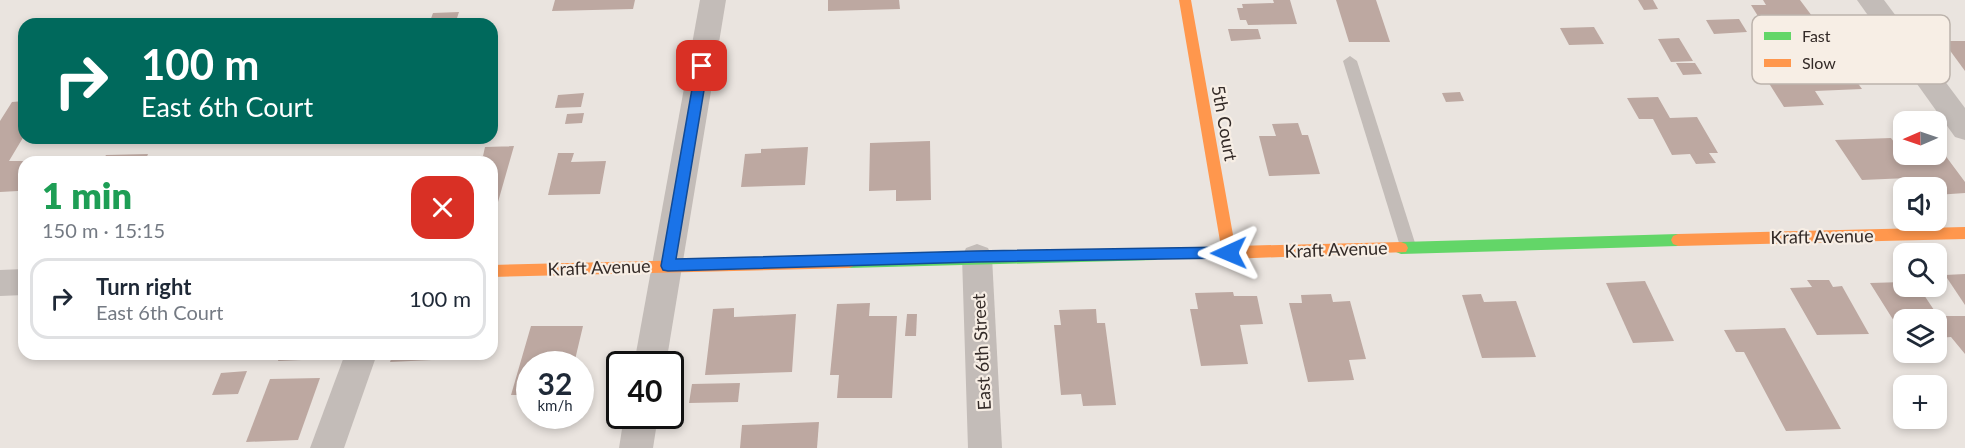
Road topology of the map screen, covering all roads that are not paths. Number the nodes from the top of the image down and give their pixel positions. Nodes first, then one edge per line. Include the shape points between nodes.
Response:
1 (713, 0) edge
2 (1185, 0) edge
3 (1870, 0) edge
4 (1881, 15) edge
5 (1350, 62) dead end
6 (1932, 84) edge
7 (1965, 129) edge
8 (1965, 233) edge
9 (1408, 246) junction
10 (1229, 253) junction
11 (976, 256) junction
12 (668, 266) junction
13 (498, 270) edge
14 (18, 282) edge
15 (0, 283) edge
16 (652, 351) edge
17 (359, 360) edge
18 (639, 429) edge
19 (327, 448) edge
20 (636, 448) edge
21 (986, 448) edge

1 - 12 street
2 - 10 street, 5th Court
3 - 4 street
5 - 9 lane
6 - 7 street
8 - 9 street, Kraft Avenue
9 - 10 street, Kraft Avenue
10 - 11 street, Kraft Avenue
11 - 12 street, Kraft Avenue
11 - 21 street, East 6th Street
12 - 13 street, Kraft Avenue
12 - 16 street
14 - 15 street
17 - 19 street
18 - 20 street

